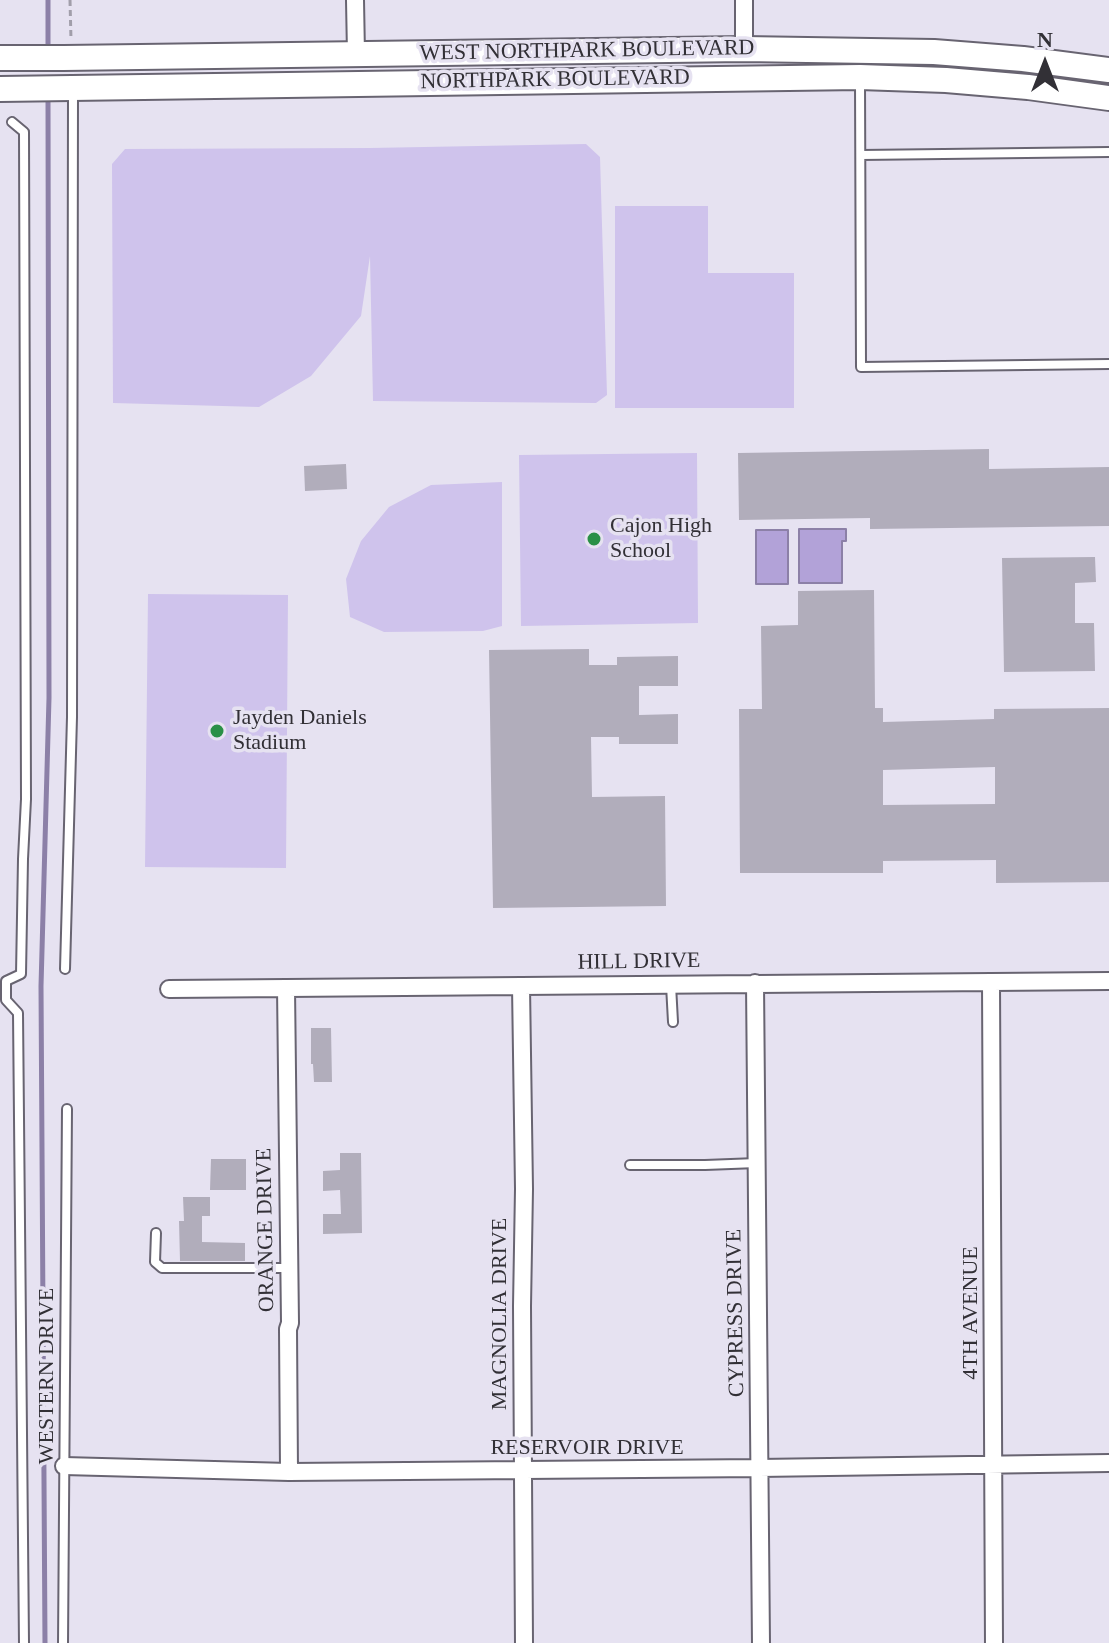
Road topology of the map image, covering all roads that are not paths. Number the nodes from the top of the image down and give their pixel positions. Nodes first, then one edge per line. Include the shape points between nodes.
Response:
1 (355, 0) edge
2 (744, 0) edge
3 (744, 49) junction
4 (356, 54) junction
5 (0, 58) edge
6 (1109, 70) edge
7 (860, 77) junction
8 (356, 83) junction
9 (69, 88) junction
10 (0, 89) edge
11 (1109, 98) edge
12 (12, 122) dead end
13 (1109, 152) edge
14 (861, 155) junction
15 (1109, 364) edge
16 (65, 969) dead end
17 (1109, 981) edge
18 (991, 982) junction
19 (755, 983) junction
20 (671, 984) junction
21 (521, 986) junction
22 (286, 988) junction
23 (169, 989) dead end
24 (673, 1022) dead end
25 (67, 1109) dead end
26 (757, 1163) junction
27 (630, 1165) dead end
28 (156, 1233) dead end
29 (289, 1268) junction
30 (1109, 1463) edge
31 (994, 1465) junction
32 (64, 1466) junction
33 (759, 1468) junction
34 (522, 1470) junction
35 (289, 1472) junction
36 (24, 1643) edge
37 (63, 1643) edge
38 (524, 1643) edge
39 (761, 1643) edge
40 (994, 1643) edge

1 - 4 street
2 - 3 street
3 - 4 main road, WEST NORTHPARK BOULEVARD
3 - 6 main road, WEST NORTHPARK BOULEVARD via 934,52
4 - 5 main road, WEST NORTHPARK BOULEVARD via 67,49
4 - 8 main road
7 - 8 main road, NORTHPARK BOULEVARD
7 - 11 main road, NORTHPARK BOULEVARD via 946,80
7 - 14 lane
8 - 9 main road, NORTHPARK BOULEVARD
9 - 10 main road, NORTHPARK BOULEVARD
9 - 16 lane via 72,717
12 - 36 lane via 24,132 26,799 21,974 6,981 6,1000 18,1013
13 - 14 lane
14 - 15 lane via 861,367
17 - 18 street, HILL DRIVE
18 - 19 street, HILL DRIVE
18 - 31 street, 4TH AVENUE
19 - 20 street, HILL DRIVE
19 - 26 street, CYPRESS DRIVE
20 - 21 street, HILL DRIVE
20 - 24 lane
21 - 22 street, HILL DRIVE
21 - 34 street, MAGNOLIA DRIVE
22 - 23 street, HILL DRIVE
22 - 29 street, ORANGE DRIVE
25 - 32 lane, WESTERN DRIVE
26 - 27 lane
26 - 33 street, CYPRESS DRIVE
28 - 29 lane via 155,1262 162,1268
29 - 35 street, ORANGE DRIVE
30 - 31 street, RESERVOIR DRIVE
31 - 33 street, RESERVOIR DRIVE
31 - 40 street, 4TH AVENUE
32 - 35 street, RESERVOIR DRIVE
32 - 37 lane, WESTERN DRIVE
33 - 34 street, RESERVOIR DRIVE
33 - 39 street, CYPRESS DRIVE
34 - 35 street, RESERVOIR DRIVE
34 - 38 street, MAGNOLIA DRIVE

